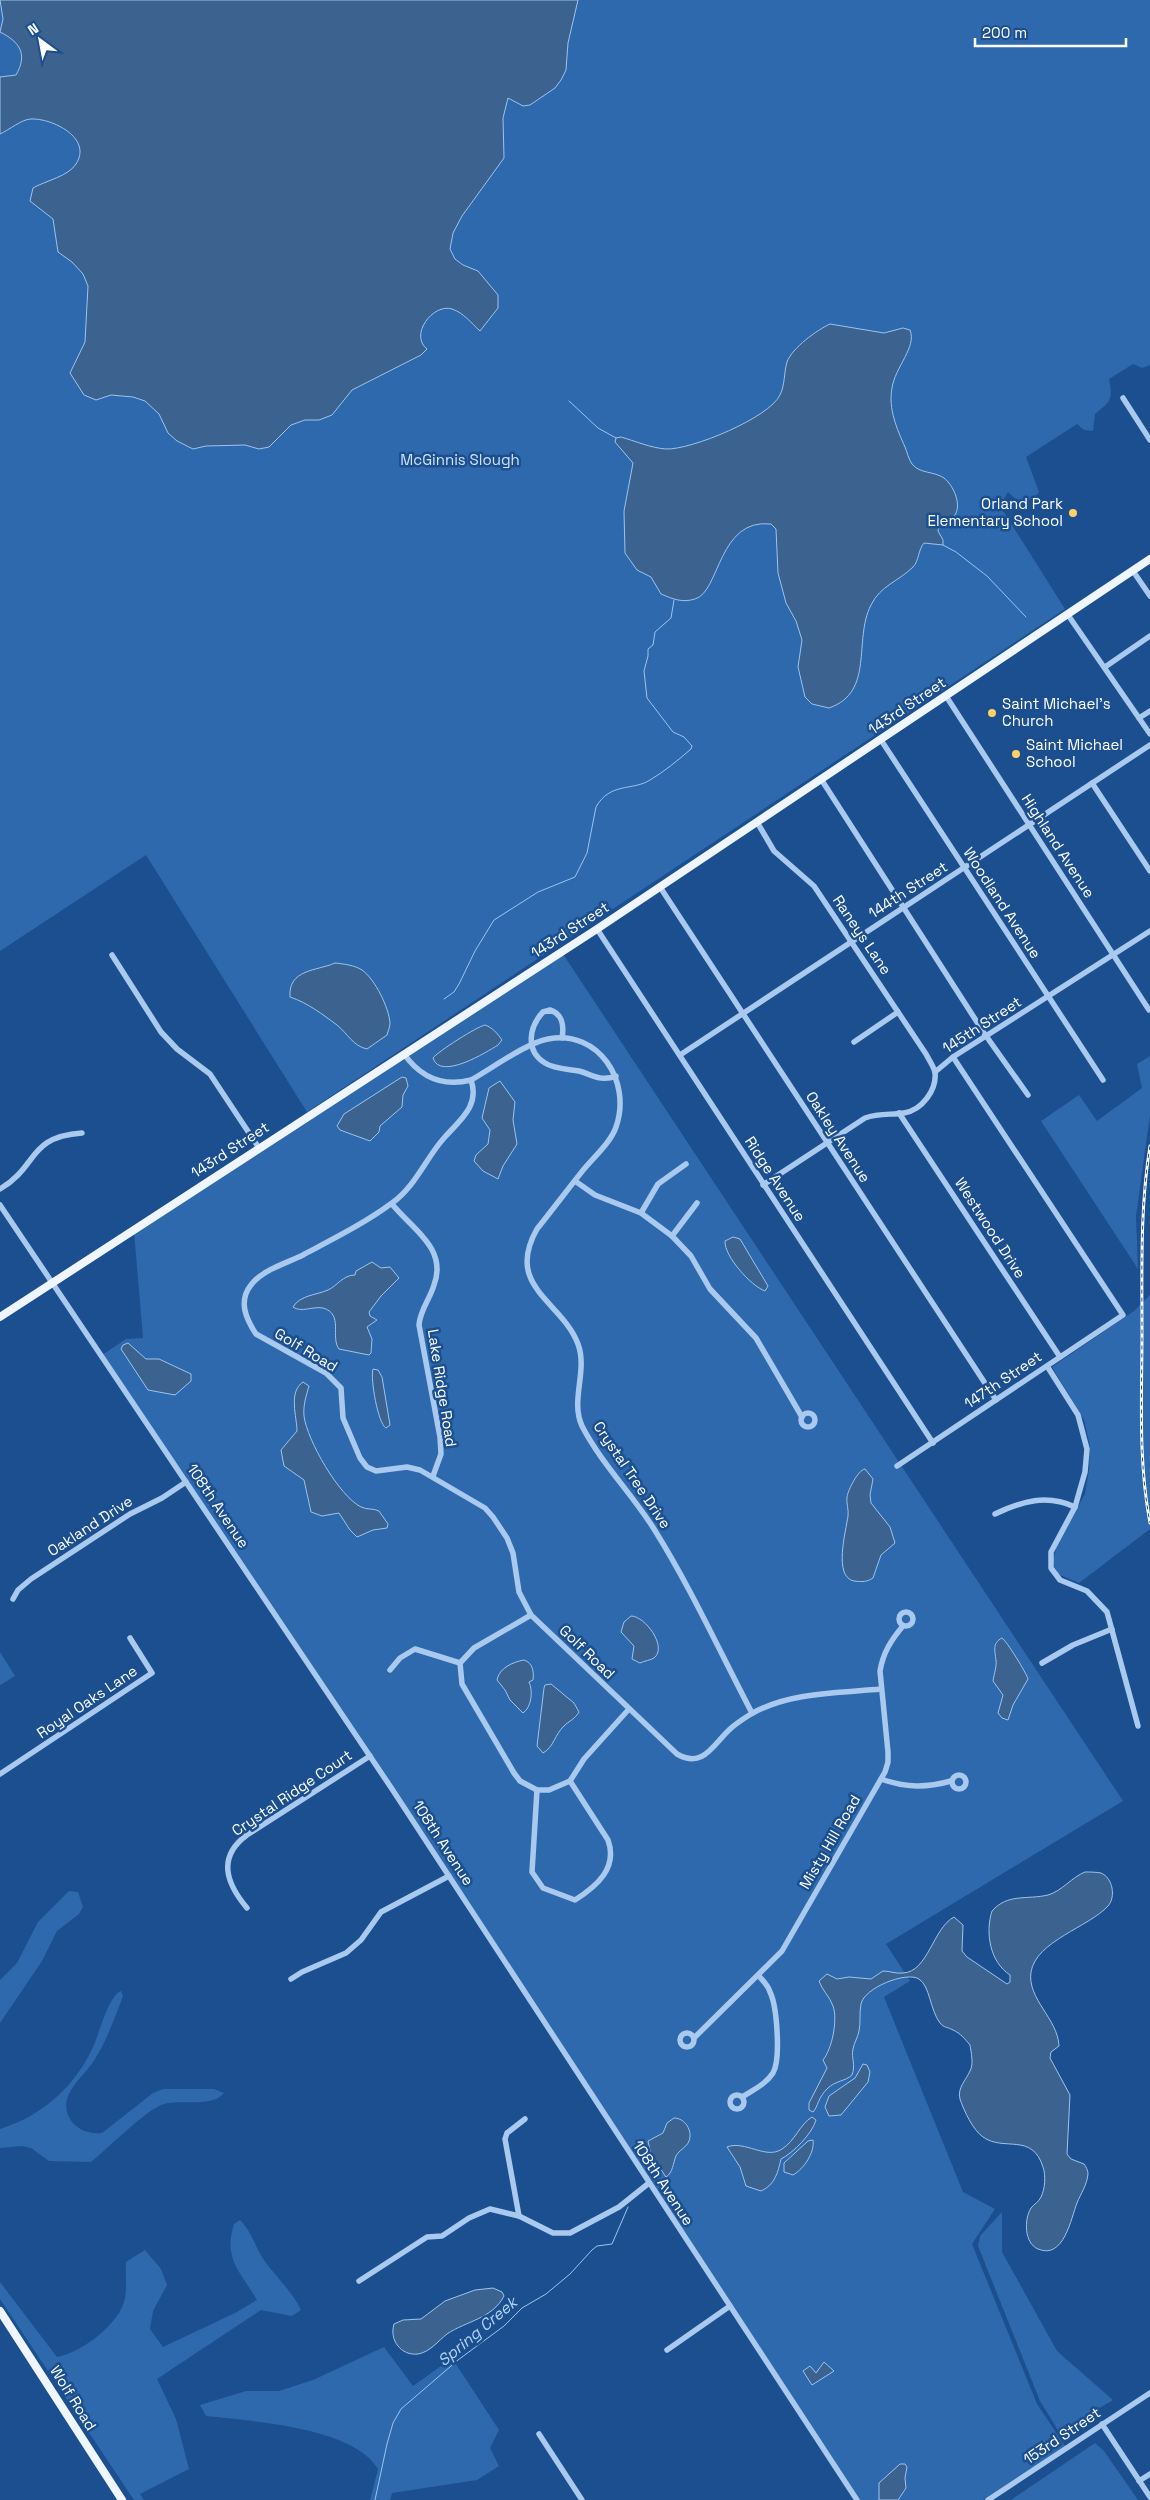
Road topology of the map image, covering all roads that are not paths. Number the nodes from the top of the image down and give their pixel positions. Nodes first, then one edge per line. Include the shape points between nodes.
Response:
1 (1122, 398) dead end
2 (1150, 440) edge
3 (1150, 559) edge
4 (1133, 571) junction
5 (1150, 596) edge
6 (1068, 615) junction
7 (1150, 636) edge
8 (1105, 667) junction
9 (946, 696) junction
10 (1150, 711) edge
11 (1139, 718) junction
12 (1150, 734) edge
13 (881, 740) junction
14 (1150, 745) edge
15 (821, 779) junction
16 (1092, 782) junction
17 (757, 822) junction
18 (1029, 824) junction
19 (964, 868) junction
20 (1150, 871) edge
21 (660, 887) junction
22 (904, 907) junction
23 (597, 929) junction
24 (1150, 930) edge
25 (851, 942) junction
26 (112, 955) dead end
27 (1113, 955) junction
28 (1049, 997) junction
29 (1149, 1010) edge
30 (898, 1012) junction
31 (742, 1013) junction
32 (988, 1036) junction
33 (562, 1038) junction
34 (854, 1042) dead end
35 (531, 1046) junction
36 (404, 1054) junction
37 (680, 1055) junction
38 (953, 1058) junction
39 (935, 1072) junction
40 (616, 1076) junction
41 (471, 1080) junction
42 (1103, 1080) dead end
43 (1028, 1095) dead end
44 (899, 1113) junction
45 (82, 1133) dead end
46 (827, 1143) junction
47 (259, 1148) junction
48 (686, 1164) dead end
49 (575, 1181) junction
50 (763, 1185) junction
51 (0, 1189) edge
52 (697, 1203) dead end
53 (392, 1204) junction
54 (0, 1205) edge
55 (641, 1214) junction
56 (672, 1236) junction
57 (51, 1284) junction
58 (0, 1317) edge
59 (1060, 1358) junction
60 (1047, 1366) junction
61 (996, 1400) junction
62 (802, 1417) dead end
63 (933, 1443) junction
64 (897, 1466) dead end
65 (433, 1476) junction
66 (186, 1482) junction
67 (1075, 1507) junction
68 (995, 1514) dead end
69 (13, 1598) dead end
70 (531, 1615) junction
71 (903, 1626) dead end
72 (1112, 1628) junction
73 (130, 1638) dead end
74 (460, 1663) junction
75 (1042, 1663) dead end
76 (390, 1670) dead end
77 (881, 1689) junction
78 (629, 1709) junction
79 (752, 1713) junction
80 (1138, 1726) dead end
81 (370, 1756) junction
82 (0, 1774) edge
83 (881, 1779) junction
84 (570, 1781) junction
85 (952, 1781) dead end
86 (537, 1790) junction
87 (449, 1876) junction
88 (247, 1908) dead end
89 (759, 1976) junction
90 (291, 1979) dead end
91 (694, 2038) dead end
92 (742, 2097) dead end
93 (525, 2119) dead end
94 (649, 2183) junction
95 (519, 2216) junction
96 (359, 2281) dead end
97 (730, 2306) junction
98 (0, 2311) edge
99 (667, 2350) dead end
100 (1150, 2393) edge
101 (1102, 2424) junction
102 (539, 2434) dead end
103 (1150, 2474) edge
104 (1139, 2480) junction
105 (1150, 2497) edge
106 (122, 2500) edge
107 (582, 2500) edge
108 (857, 2500) edge
109 (988, 2500) edge

1 - 2 street
3 - 4 main road, 143rd Street
4 - 5 street
4 - 6 main road, 143rd Street
6 - 8 street
6 - 9 main road, 143rd Street
7 - 8 street
8 - 11 street
9 - 13 main road, 143rd Street
9 - 18 street, Highland Avenue
10 - 11 street
11 - 12 street
13 - 15 main road, 143rd Street
13 - 19 street, Woodland Avenue
14 - 16 street, 144th Street
15 - 17 main road, 143rd Street
15 - 22 street
16 - 18 street, 144th Street
16 - 20 street
17 - 21 main road, 143rd Street
17 - 25 street, Raneys Lane via 774,851 814,886
18 - 19 street, 144th Street
18 - 27 street, Highland Avenue
19 - 22 street, 144th Street
19 - 28 street, Woodland Avenue
21 - 23 main road, 143rd Street
21 - 31 street, Oakley Avenue
22 - 25 street, 144th Street
22 - 32 street
23 - 36 main road, 143rd Street
23 - 37 street, Ridge Avenue
24 - 27 street, 145th Street
25 - 30 street, Raneys Lane
25 - 31 street, 144th Street
26 - 47 street via 161,1032 215,1080
27 - 28 street, 145th Street
27 - 29 street, Highland Avenue
28 - 32 street, 145th Street
28 - 42 street, Woodland Avenue
30 - 34 street
30 - 39 street, Raneys Lane
31 - 37 street, 144th Street
31 - 46 street, Oakley Avenue
32 - 38 street, 145th Street
32 - 43 street
33 - 35 street, Crystal Tree Drive via 547,1039
33 - 35 street via 562,1022 554,1012 546,1011 531,1034
33 - 40 street, Crystal Tree Drive via 583,1042 593,1048 602,1055
35 - 40 street via 546,1064 603,1080
35 - 41 street, Crystal Tree Drive
36 - 41 street, Crystal Tree Drive via 417,1069 436,1081
36 - 47 main road, 143rd Street
37 - 50 street, Ridge Avenue
38 - 39 street, 145th Street
38 - 59 street, 147th Street via 1123,1315
39 - 44 street, 145th Street via 928,1098 918,1108
40 - 49 street, Crystal Tree Drive via 621,1097 616,1129
41 - 53 street, Golf Road via 474,1090 472,1106
44 - 46 street, 145th Street via 873,1115
44 - 59 street, Westwood Drive
45 - 51 street via 65,1134 49,1140 37,1149 20,1175
46 - 50 street, 145th Street
46 - 61 street, Oakley Avenue
47 - 57 main road, 143rd Street
48 - 55 street via 658,1184
49 - 55 street via 595,1195
49 - 79 street, Crystal Tree Drive via 532,1238 528,1258 530,1275 540,1296 572,1330 578,1344 582,1371 578,1402 582,1426 653,1528 687,1586
50 - 63 street, Ridge Avenue
52 - 56 street
53 - 65 street, Lake Ridge Road via 427,1241 436,1260 436,1282 419,1325 440,1437 441,1454
53 - 65 street, Golf Road via 260,1276 246,1292 245,1312 256,1334 326,1373 341,1388 343,1418 367,1467 385,1472 407,1467
54 - 57 street, 108th Avenue
55 - 56 street
56 - 62 street via 691,1256 710,1289 756,1338
57 - 58 main road, 143rd Street
57 - 66 street, 108th Avenue
59 - 60 street, 147th Street
60 - 61 street, 147th Street
60 - 67 street via 1078,1415 1087,1449 1086,1472
61 - 63 street, 147th Street
63 - 64 street, 147th Street
65 - 70 street, Golf Road via 485,1508 502,1528 513,1553 518,1592
66 - 69 street, Oakland Drive via 130,1514 31,1579
66 - 81 street, 108th Avenue
67 - 68 street via 1060,1501 1038,1499 1020,1502
67 - 72 street via 1051,1552 1051,1568 1060,1580 1087,1591 1107,1612
70 - 74 street via 474,1648
70 - 78 street, Golf Road
71 - 77 street, Misty Hill Road via 882,1659
72 - 75 street
72 - 80 street
73 - 82 street, Royal Oaks Lane via 152,1673
74 - 76 street via 415,1650 400,1658
74 - 86 street via 462,1684 514,1773 520,1781
77 - 79 street via 792,1698
77 - 83 street, Misty Hill Road via 888,1762
78 - 79 street, Golf Road via 677,1754 692,1760 710,1751 730,1729
78 - 84 street via 584,1759
81 - 87 street, 108th Avenue
81 - 88 street, Crystal Ridge Court via 247,1834 235,1845 228,1863 228,1878
83 - 85 street via 913,1787
83 - 89 street, Misty Hill Road via 782,1951
84 - 86 street via 549,1790
84 - 86 street via 608,1840 611,1850 606,1873 594,1888 575,1900 543,1888 532,1872
87 - 90 street via 381,1912 350,1950
87 - 94 street, 108th Avenue
89 - 91 street, Misty Hill Road
89 - 92 street via 771,1993 774,2004 776,2066 766,2081
93 - 95 street via 507,2133 504,2140
94 - 95 street via 619,2207 570,2233 553,2232
94 - 97 street, 108th Avenue
95 - 96 street via 490,2209 442,2236 427,2237
97 - 99 street
97 - 108 street, 108th Avenue
98 - 106 main road, Wolf Road
100 - 101 street, 153rd Street
101 - 104 street
101 - 109 street, 153rd Street
102 - 107 street
103 - 104 street
104 - 105 street

